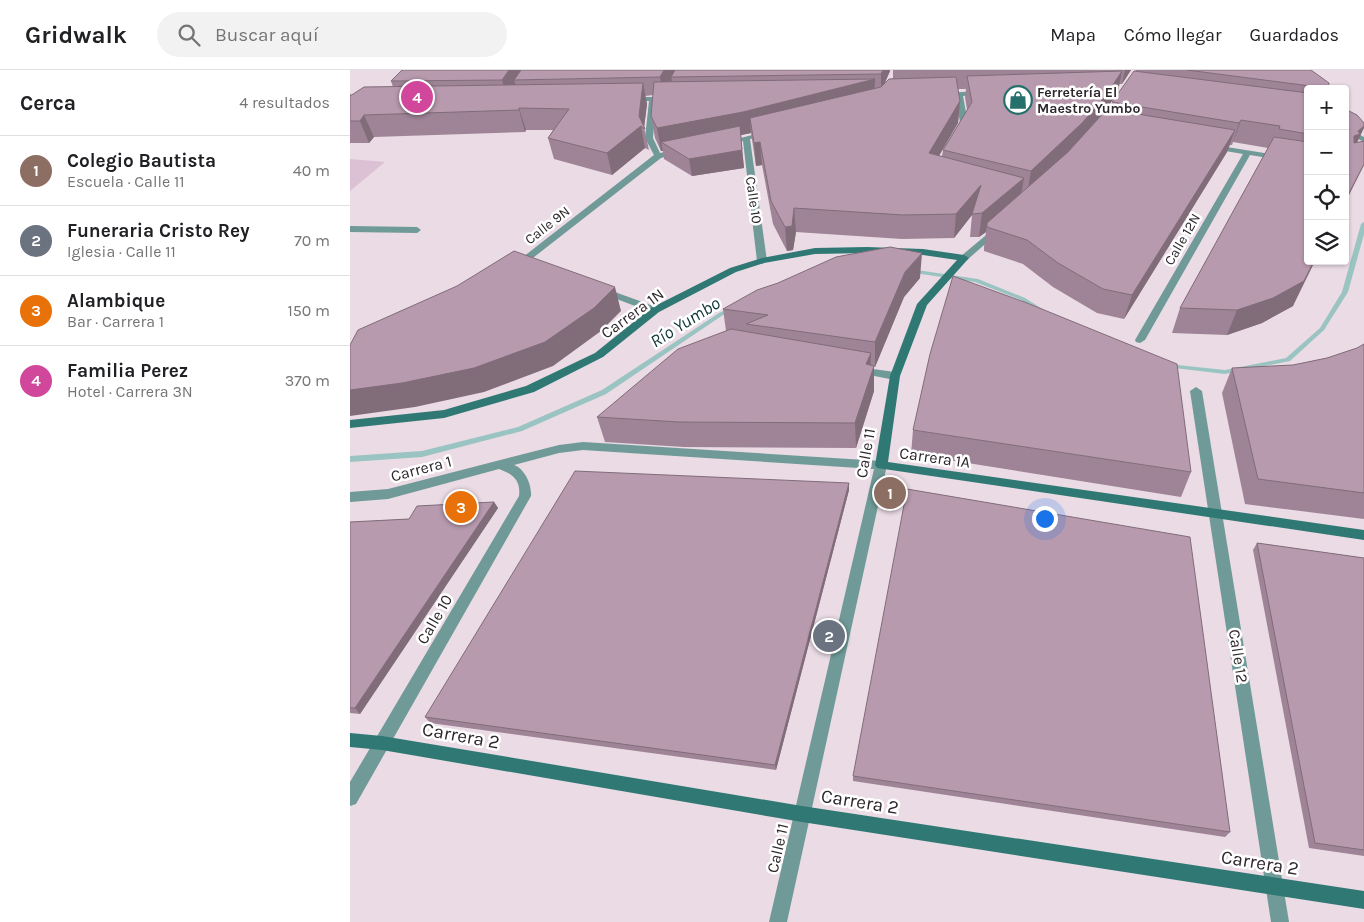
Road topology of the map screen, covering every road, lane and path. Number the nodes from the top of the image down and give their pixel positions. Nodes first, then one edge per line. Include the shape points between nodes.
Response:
1 (988, 93) edge
2 (959, 94) junction
3 (931, 95) edge
4 (624, 99) edge
5 (653, 99) junction
6 (677, 99) edge
7 (1347, 130) edge
8 (772, 132) edge
9 (746, 138) junction
10 (956, 139) edge
11 (1364, 140) edge
12 (720, 144) edge
13 (1202, 144) edge
14 (693, 149) edge
15 (1248, 152) junction
16 (658, 156) junction
17 (1304, 161) edge
18 (1000, 226) edge
19 (350, 229) edge
20 (417, 230) dead end
21 (963, 260) junction
22 (762, 261) junction
23 (509, 271) edge
24 (590, 286) edge
25 (655, 310) junction
26 (1140, 340) dead end
27 (846, 368) edge
28 (895, 376) junction
29 (1196, 391) dead end
30 (350, 424) edge
31 (500, 465) junction
32 (881, 465) junction
33 (350, 497) edge
34 (1217, 514) junction
35 (1364, 534) edge
36 (350, 740) edge
37 (382, 743) junction
38 (350, 798) edge
39 (802, 814) junction
40 (1274, 886) junction
41 (1364, 900) edge
42 (778, 922) edge
43 (1280, 922) edge

1 - 2 street
2 - 3 street
2 - 10 street via 964,123
4 - 5 street
5 - 6 street via 669,95
5 - 16 street via 649,138
7 - 11 street
8 - 9 street
9 - 12 street
9 - 22 street, Calle 10
13 - 15 street
14 - 16 street
15 - 17 street
15 - 26 street, Calle 12N
16 - 23 street, Calle 9N via 529,264
18 - 21 street, Calle 11
19 - 20 street
21 - 22 street, Carrera 1N via 923,252 867,250 815,252
21 - 28 street, Calle 11 via 922,304
22 - 25 street, Carrera 1N via 733,270
24 - 25 street
25 - 30 street, Carrera 1N via 599,355 530,389 444,414
27 - 28 street
28 - 32 street, Calle 11
29 - 34 street, Calle 12
31 - 32 street, Carrera 1A via 583,446
31 - 33 street, Carrera 1 via 388,494
31 - 37 street, Calle 10 via 515,470 526,488 525,496
32 - 34 street, Carrera 1A
32 - 39 street, Calle 11
34 - 35 street, Carrera 1A
34 - 40 street, Calle 12
36 - 37 street, Carrera 2
37 - 38 street, Calle 10
37 - 39 street, Carrera 2
39 - 40 street, Carrera 2
39 - 42 street, Calle 11
40 - 41 street, Carrera 2
40 - 43 street, Calle 12

